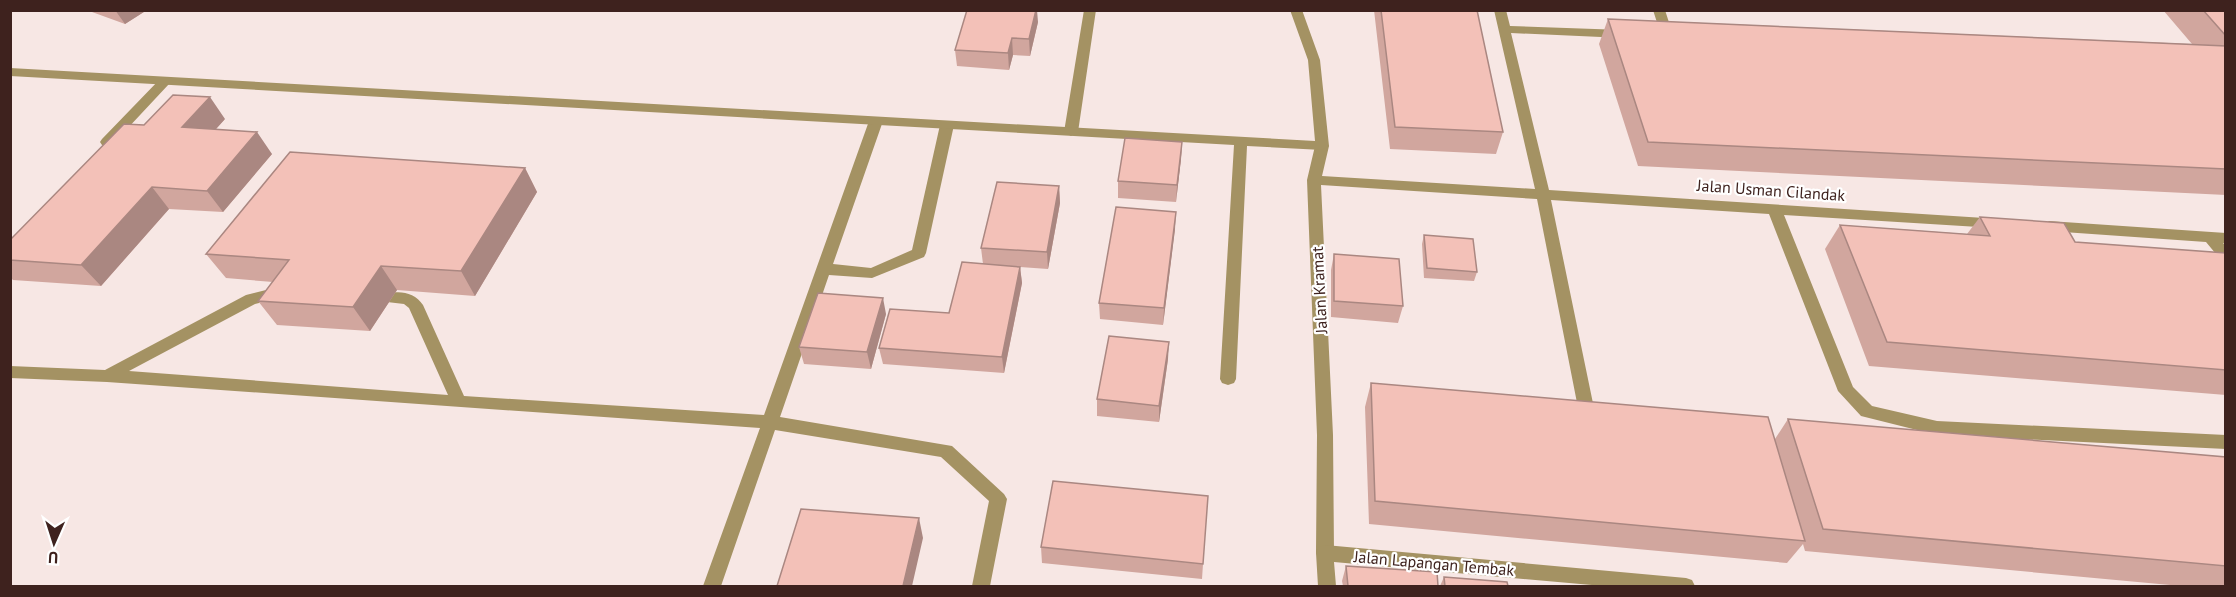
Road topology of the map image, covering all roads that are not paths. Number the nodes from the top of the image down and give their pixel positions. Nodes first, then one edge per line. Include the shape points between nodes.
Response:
1 (1090, 10) edge
2 (1296, 10) edge
3 (1500, 10) edge
4 (1659, 10) edge
5 (1503, 29) junction
6 (1632, 34) edge
7 (1667, 36) edge
8 (10, 72) edge
9 (165, 81) junction
10 (876, 121) junction
11 (947, 125) junction
12 (1071, 132) junction
13 (1241, 141) junction
14 (1322, 146) junction
15 (100, 150) edge
16 (1314, 180) junction
17 (1543, 194) junction
18 (1773, 208) junction
19 (2010, 224) edge
20 (2033, 225) edge
21 (2210, 237) junction
22 (2226, 238) edge
23 (2226, 256) edge
24 (824, 269) junction
25 (300, 293) edge
26 (392, 298) dead end
27 (10, 372) edge
28 (107, 376) junction
29 (1228, 379) dead end
30 (459, 402) junction
31 (1587, 413) edge
32 (770, 422) junction
33 (2226, 442) edge
34 (1325, 553) junction
35 (712, 586) edge
36 (981, 586) edge
37 (1327, 586) edge
38 (1686, 586) edge

1 - 12 street
2 - 14 street, Jalan Kramat via 1314,60
3 - 5 street
4 - 7 street
5 - 6 street
5 - 17 street
8 - 9 street
9 - 10 street
9 - 15 street
10 - 11 street
10 - 24 street
11 - 12 street
11 - 24 street via 919,253 872,273
12 - 13 street
13 - 14 street
13 - 29 street
14 - 16 street, Jalan Kramat
16 - 17 street, Jalan Usman Cilandak
16 - 34 street, Jalan Kramat via 1325,435
17 - 18 street, Jalan Usman Cilandak
17 - 31 street
18 - 19 street, Jalan Usman Cilandak
18 - 33 street via 1846,391 1867,411 1937,429
20 - 21 street
21 - 22 street
21 - 23 street
24 - 32 street
25 - 28 street via 278,291 251,299
26 - 30 street via 408,299 415,305
27 - 28 street
28 - 30 street
30 - 32 street
32 - 35 street
32 - 36 street via 946,451 998,499
34 - 37 street
34 - 38 street, Jalan Lapangan Tembak

